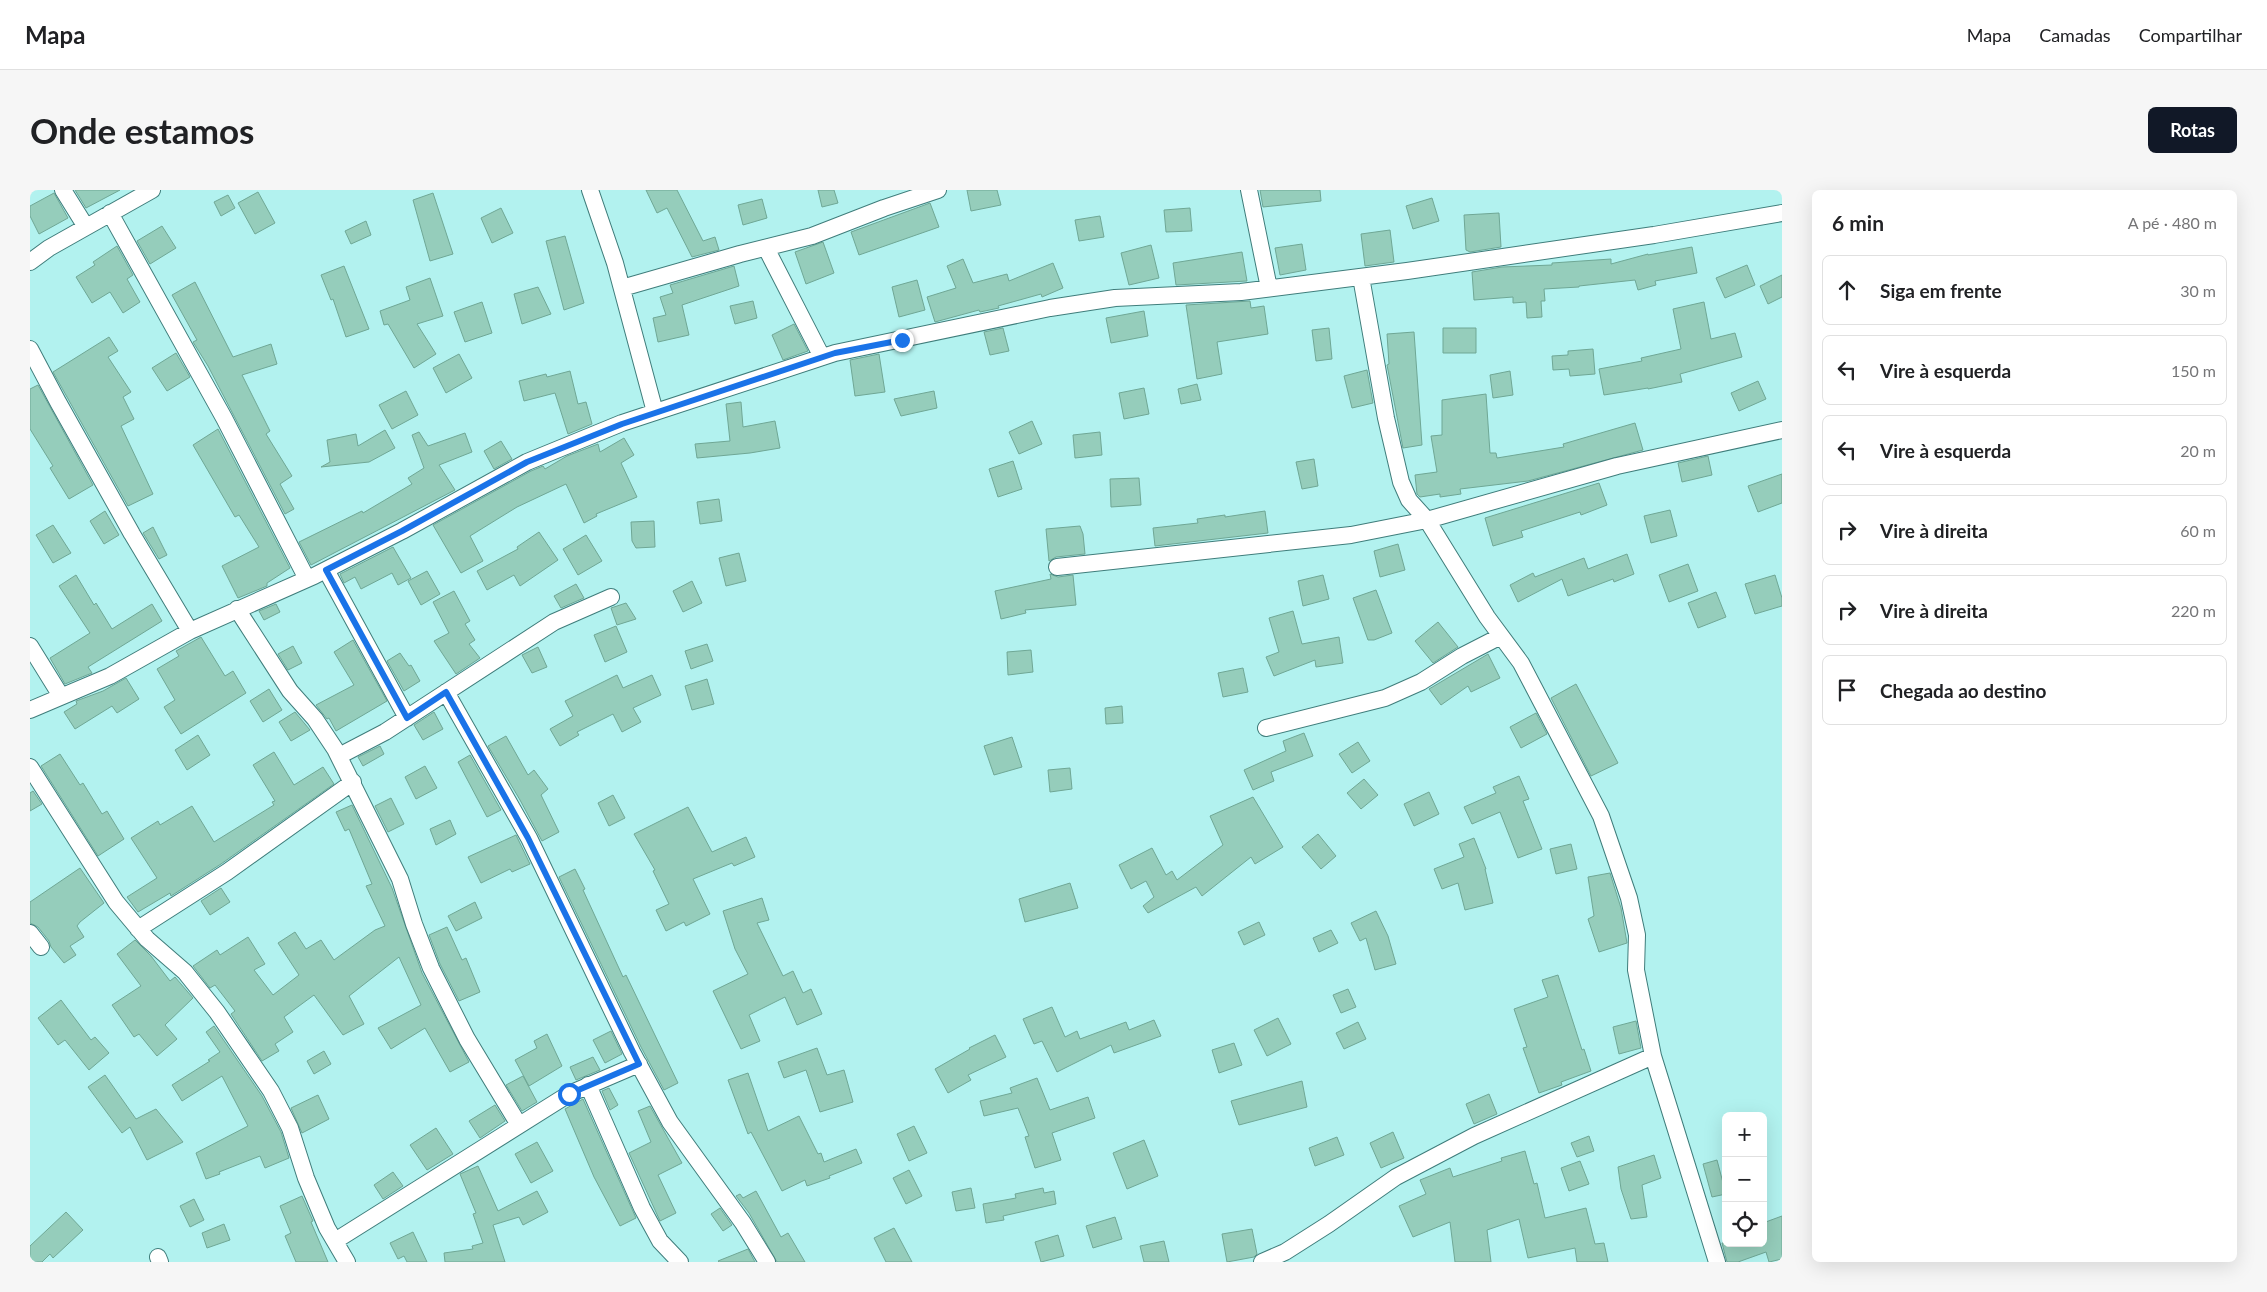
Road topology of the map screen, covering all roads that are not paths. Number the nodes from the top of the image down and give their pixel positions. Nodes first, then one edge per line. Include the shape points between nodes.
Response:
1 (64, 190) edge
2 (152, 190) edge
3 (590, 190) edge
4 (938, 190) edge
5 (1249, 190) edge
6 (1782, 212) edge
7 (110, 214) junction
8 (86, 227) junction
9 (766, 248) junction
10 (30, 262) edge
11 (1361, 277) junction
12 (622, 288) junction
13 (1269, 288) junction
14 (30, 349) edge
15 (822, 357) junction
16 (655, 412) junction
17 (1782, 430) edge
18 (1427, 520) junction
19 (1057, 568) dead end
20 (326, 570) junction
21 (307, 579) junction
22 (611, 597) dead end
23 (237, 609) junction
24 (190, 631) junction
25 (1501, 636) junction
26 (30, 646) edge
27 (446, 692) junction
28 (62, 696) junction
29 (30, 710) edge
30 (407, 718) junction
31 (1266, 728) dead end
32 (340, 756) junction
33 (30, 767) edge
34 (353, 782) junction
35 (138, 928) junction
36 (30, 934) edge
37 (41, 947) dead end
38 (1653, 1056) junction
39 (639, 1064) junction
40 (588, 1085) junction
41 (519, 1125) junction
42 (335, 1241) junction
43 (347, 1262) edge
44 (680, 1262) edge
45 (767, 1262) edge
46 (1262, 1262) edge
47 (1718, 1262) edge

1 - 8 street
2 - 7 street
3 - 12 street
4 - 9 street via 812,236
5 - 13 street
6 - 11 street via 1654,235
7 - 8 street
7 - 21 street via 224,418
8 - 10 street
9 - 12 street
9 - 15 street
11 - 13 street
11 - 18 street via 1401,482 1409,500
12 - 16 street
13 - 15 street via 1115,298 1050,308
14 - 24 street via 132,534
15 - 16 street
16 - 20 street via 527,462
17 - 18 street via 1617,466
18 - 19 street via 1351,535
18 - 25 street
20 - 21 street
20 - 30 street
21 - 23 street
22 - 27 street via 554,622
23 - 24 street
23 - 32 street via 290,691 315,719
24 - 28 street via 110,676
25 - 31 street via 1421,682 1385,698
25 - 38 street via 1521,663 1601,816 1631,907 1637,935 1636,970
26 - 28 street
27 - 30 street
27 - 39 street via 528,838
28 - 29 street
30 - 32 street
32 - 34 street
33 - 35 street via 116,902
34 - 35 street via 226,872
34 - 41 street via 400,879 431,968 467,1039
35 - 42 street via 185,972 217,1012 270,1091 290,1128 306,1178
36 - 37 street
38 - 46 street via 1474,1136 1396,1177 1285,1252
38 - 47 street
39 - 40 street
39 - 45 street via 670,1122
40 - 41 street
40 - 44 street via 642,1208 660,1241
41 - 42 street
42 - 43 street

